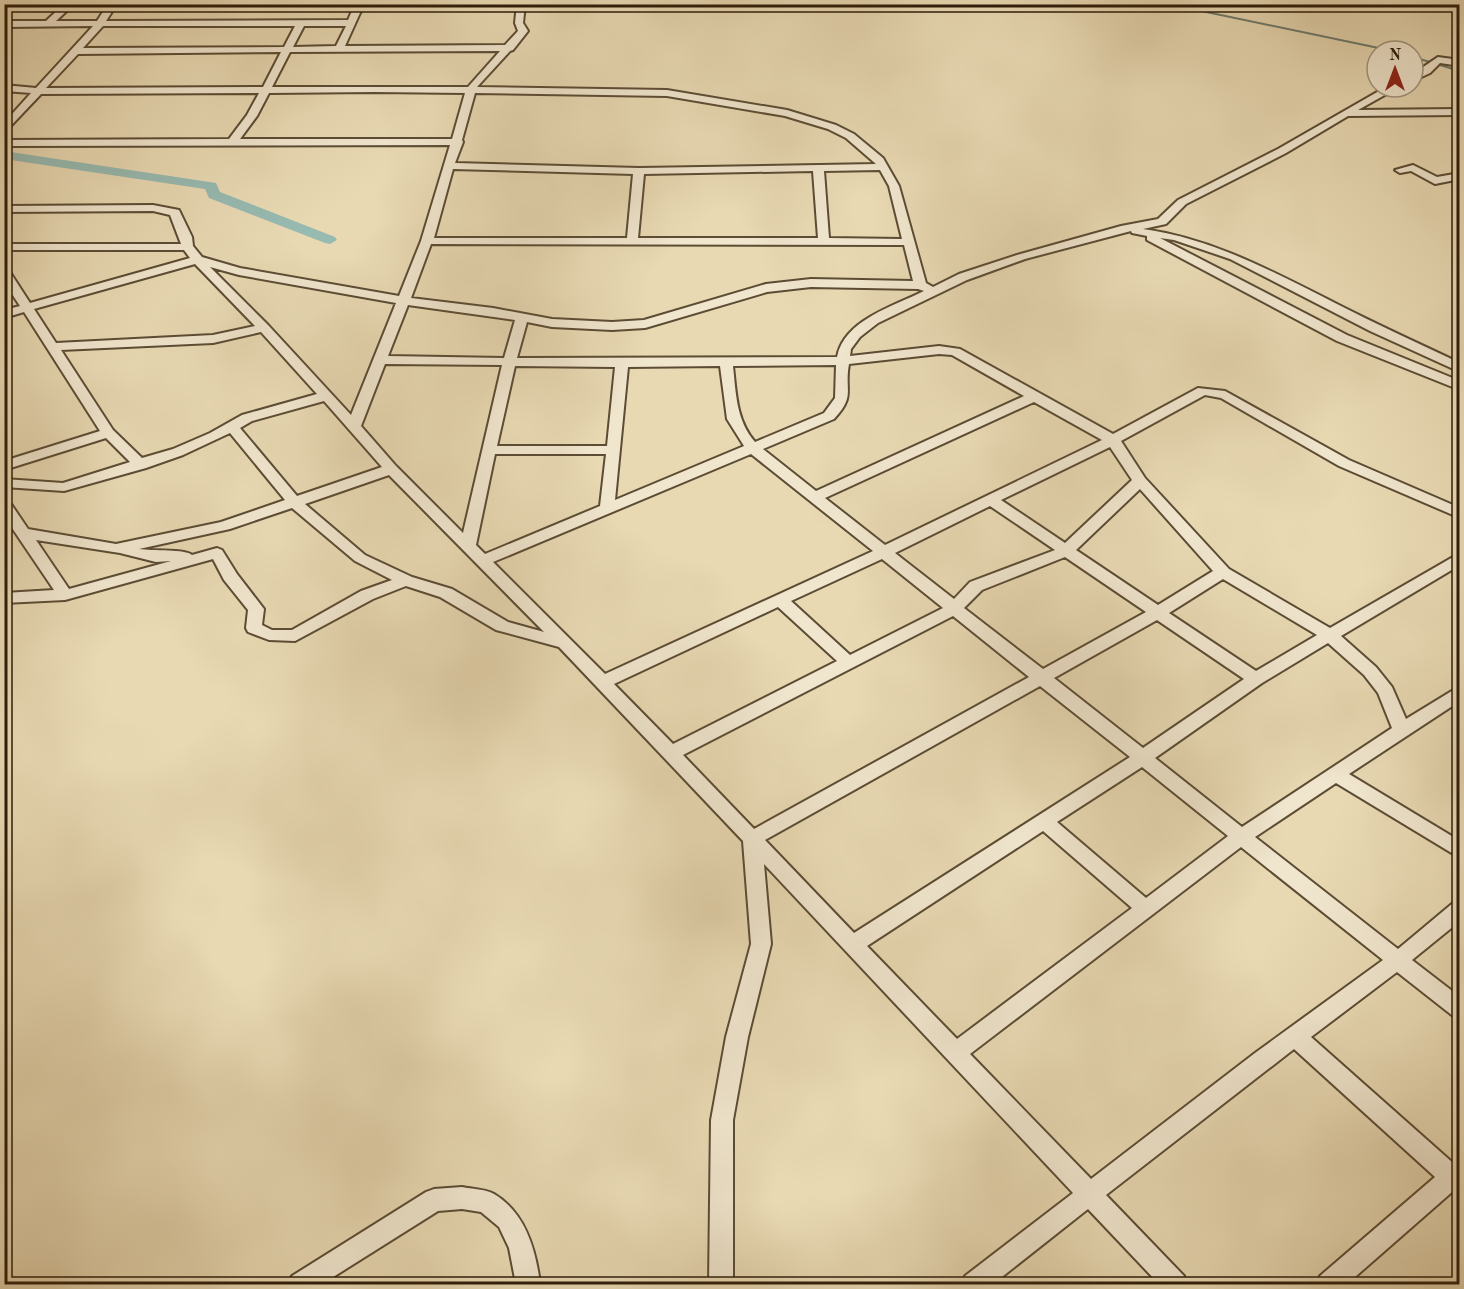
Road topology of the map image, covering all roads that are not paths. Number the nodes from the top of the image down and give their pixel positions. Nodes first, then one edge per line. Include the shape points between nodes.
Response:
1 (70, 4) edge
2 (113, 4) edge
3 (360, 4) edge
4 (521, 4) edge
5 (301, 22) junction
6 (351, 23) junction
7 (4, 24) edge
8 (48, 24) junction
9 (100, 24) junction
10 (510, 48) junction
11 (339, 50) junction
12 (76, 51) junction
13 (288, 51) junction
14 (1460, 63) edge
15 (1425, 72) edge
16 (4, 88) edge
17 (38, 91) junction
18 (264, 91) junction
19 (471, 91) junction
20 (1372, 99) edge
21 (1460, 112) edge
22 (1346, 113) junction
23 (4, 130) edge
24 (233, 141) junction
25 (4, 142) edge
26 (458, 142) junction
27 (451, 166) junction
28 (883, 167) junction
29 (818, 168) junction
30 (1400, 170) dead end
31 (639, 171) junction
32 (1460, 176) edge
33 (4, 208) edge
34 (1125, 228) junction
35 (1140, 232) junction
36 (427, 241) junction
37 (632, 242) junction
38 (824, 242) junction
39 (910, 242) junction
40 (4, 247) edge
41 (188, 247) junction
42 (198, 260) junction
43 (4, 272) edge
44 (920, 285) junction
45 (934, 292) junction
46 (404, 301) junction
47 (27, 308) junction
48 (4, 314) edge
49 (522, 317) junction
50 (264, 328) junction
51 (52, 347) junction
52 (380, 360) junction
53 (843, 361) junction
54 (510, 362) junction
55 (726, 362) junction
56 (622, 363) junction
57 (1460, 368) edge
58 (1460, 386) edge
59 (326, 396) junction
60 (1033, 397) junction
61 (231, 426) junction
62 (354, 426) junction
63 (108, 433) junction
64 (1113, 440) junction
65 (754, 449) junction
66 (490, 450) junction
67 (613, 450) junction
68 (141, 465) junction
69 (4, 466) edge
70 (391, 469) junction
71 (1140, 481) junction
72 (4, 483) edge
73 (814, 497) junction
74 (991, 500) junction
75 (294, 502) junction
76 (4, 504) edge
77 (607, 510) junction
78 (1460, 514) edge
79 (22, 532) junction
80 (468, 545) junction
81 (116, 549) junction
82 (1066, 550) junction
83 (217, 553) junction
84 (882, 553) junction
85 (1460, 558) edge
86 (482, 561) junction
87 (1223, 572) junction
88 (406, 581) junction
89 (65, 595) junction
90 (4, 598) edge
91 (780, 600) junction
92 (954, 609) junction
93 (1157, 613) junction
94 (1329, 635) junction
95 (563, 643) junction
96 (848, 662) junction
97 (1041, 677) junction
98 (1256, 679) junction
99 (603, 682) junction
100 (1456, 699) edge
101 (1402, 731) junction
102 (671, 753) junction
103 (1142, 758) junction
104 (1336, 775) junction
105 (1044, 821) junction
106 (1241, 837) junction
107 (752, 839) junction
108 (1460, 851) edge
109 (1146, 909) junction
110 (1460, 909) edge
111 (852, 945) junction
112 (1397, 961) junction
113 (1460, 1010) edge
114 (1295, 1036) junction
115 (955, 1053) junction
116 (1456, 1174) edge
117 (1089, 1195) junction
118 (301, 1284) edge
119 (528, 1284) edge
120 (721, 1284) edge
121 (974, 1284) edge
122 (1175, 1284) edge
123 (1329, 1284) edge

1 - 8 street
2 - 9 street
3 - 6 street
4 - 10 street via 519,23 523,31
5 - 6 street
5 - 9 street
5 - 13 street
6 - 11 street
7 - 8 street
8 - 9 street
9 - 12 street
10 - 11 street
10 - 19 street
11 - 13 street
12 - 13 street
12 - 17 street
13 - 18 street
14 - 15 street via 1438,60
16 - 17 street
17 - 18 street
17 - 23 street
18 - 19 street
18 - 24 street
19 - 26 street
19 - 28 street via 668,93 787,113 850,136
20 - 22 street
21 - 22 street
22 - 34 street via 1182,202 1162,222
24 - 25 street
24 - 26 street
26 - 27 street
27 - 31 street
27 - 36 street
28 - 29 street
28 - 39 street via 894,186
29 - 31 street
29 - 38 street
30 - 32 street via 1413,168 1435,182
31 - 37 street
33 - 41 street via 165,209 175,212
34 - 35 street
34 - 45 street via 1021,257 963,277
35 - 57 street via 1176,237 1234,257
35 - 58 street via 1342,338
36 - 37 street
36 - 46 street
37 - 38 street
38 - 39 street
39 - 44 street
40 - 41 street
41 - 42 street
42 - 46 street
42 - 47 street
42 - 50 street
43 - 47 street
44 - 45 street
44 - 49 street via 811,283 766,288 645,324 552,323
45 - 53 street via 899,306 864,327 845,349
46 - 49 street
46 - 52 street
47 - 48 street
47 - 51 street
49 - 54 street
50 - 51 street via 213,339
50 - 59 street
51 - 63 street
52 - 54 street
52 - 62 street
53 - 55 street
53 - 60 street via 939,350 955,352
53 - 65 street via 842,398 829,416
54 - 56 street
54 - 66 street
55 - 56 street
55 - 65 street via 733,421
56 - 67 street
59 - 61 street
59 - 62 street
60 - 64 street
60 - 73 street
61 - 68 street
61 - 75 street
62 - 70 street
63 - 68 street
63 - 69 street
64 - 71 street
64 - 74 street
64 - 78 street via 1203,391 1215,391 1344,463
65 - 73 street
65 - 77 street
66 - 67 street
66 - 80 street
67 - 77 street
68 - 72 street via 64,487
70 - 75 street
70 - 80 street
71 - 82 street
71 - 87 street
73 - 84 street
74 - 82 street
74 - 84 street
75 - 81 street via 225,526
75 - 88 street via 360,558
76 - 79 street
77 - 86 street
79 - 81 street
79 - 89 street
80 - 86 street
81 - 83 street via 156,556
82 - 92 street via 976,586
82 - 93 street
83 - 88 street via 256,609 254,628 269,635 295,636 367,595
83 - 89 street
84 - 91 street
84 - 92 street
85 - 94 street
86 - 95 street
87 - 93 street
87 - 94 street
88 - 95 street via 446,593 502,626
89 - 90 street
91 - 96 street
91 - 99 street
92 - 96 street
92 - 97 street
93 - 97 street
93 - 98 street
94 - 98 street
94 - 101 street via 1380,682
95 - 99 street
96 - 102 street
97 - 103 street
97 - 107 street
98 - 103 street
99 - 102 street
100 - 101 street
101 - 104 street
102 - 107 street
103 - 105 street
103 - 106 street
104 - 106 street
104 - 108 street
105 - 109 street
105 - 111 street
106 - 109 street
106 - 112 street
107 - 111 street
107 - 120 street via 761,944 737,1037 722,1120
109 - 115 street
110 - 112 street
111 - 115 street
112 - 113 street
112 - 114 street
114 - 116 street
114 - 117 street
115 - 117 street
116 - 123 street
117 - 121 street
117 - 122 street
118 - 119 street via 434,1200 462,1198 486,1202 507,1219 521,1246

